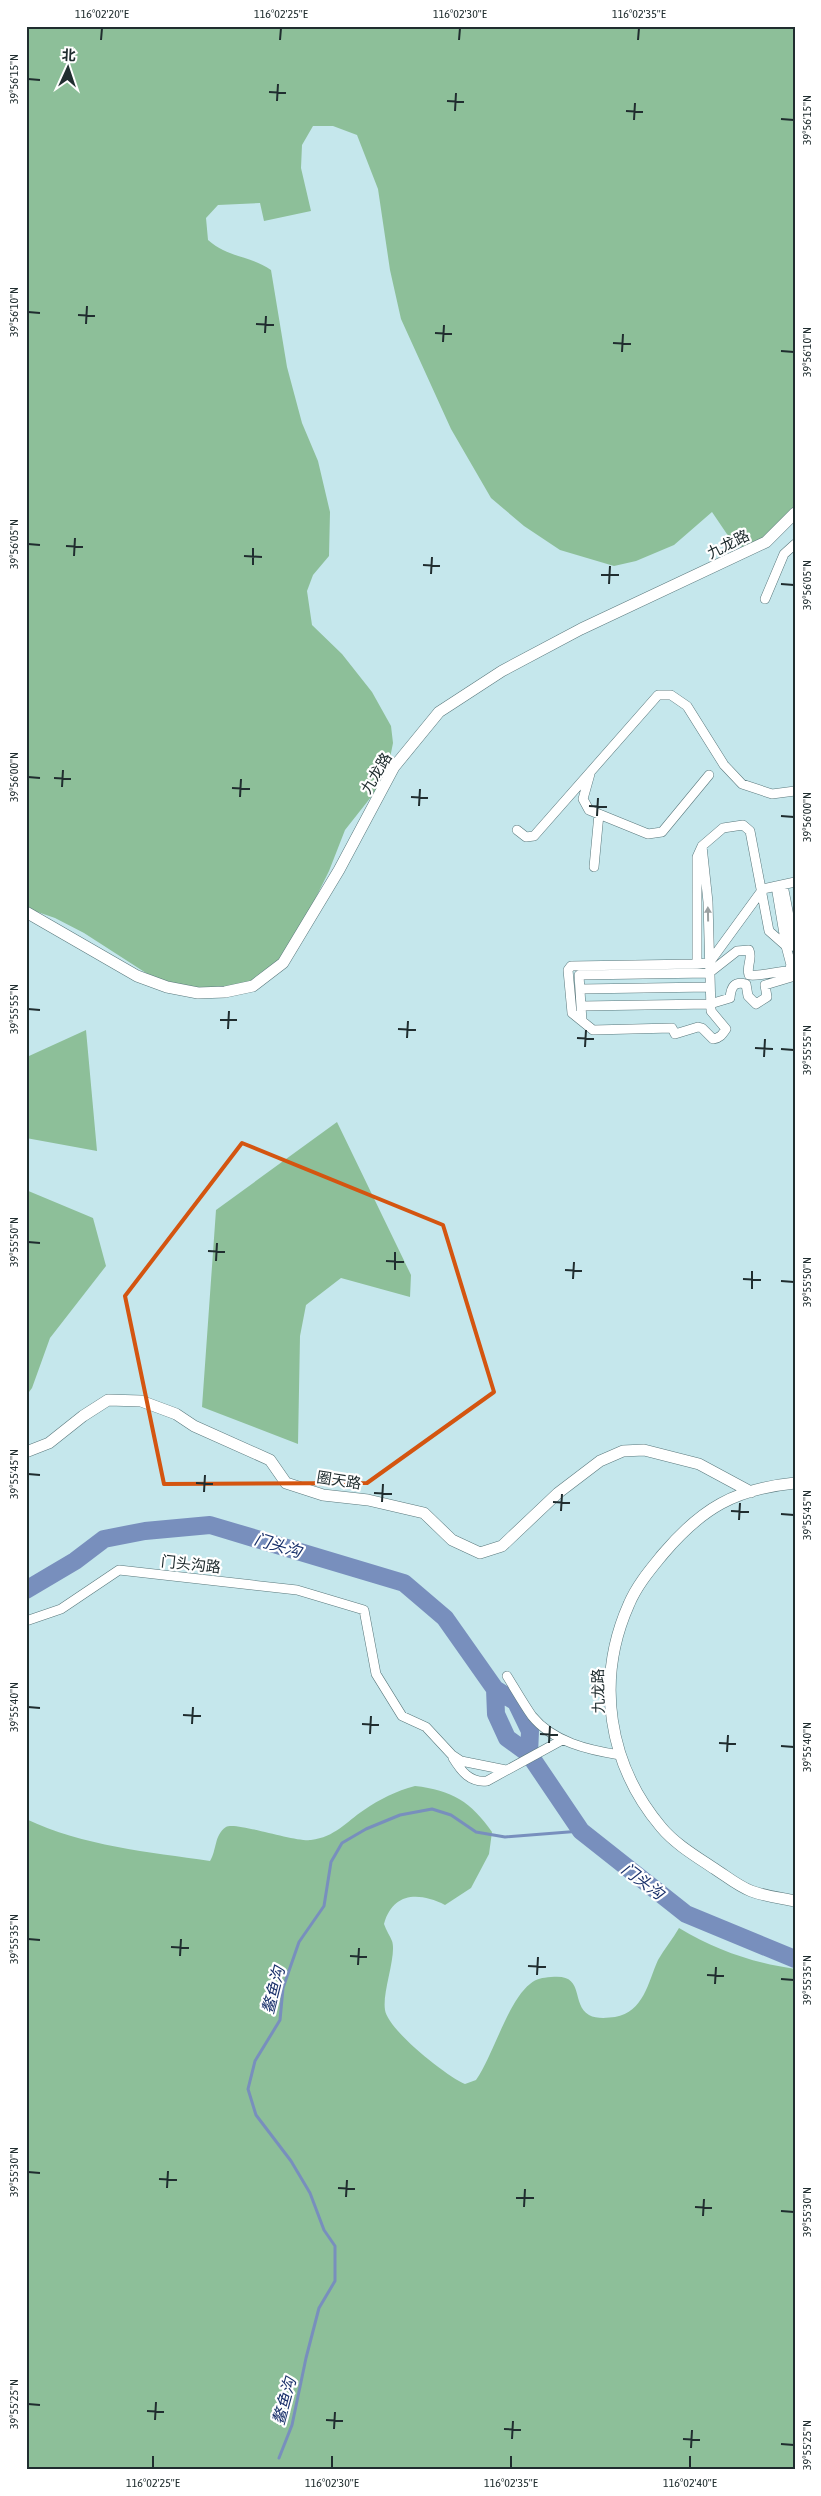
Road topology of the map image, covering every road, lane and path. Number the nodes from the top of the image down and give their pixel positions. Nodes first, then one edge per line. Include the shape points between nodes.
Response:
1 (795, 513) edge
2 (795, 544) edge
3 (765, 599) dead end
4 (590, 771) junction
5 (709, 774) dead end
6 (795, 791) edge
7 (599, 814) junction
8 (517, 830) dead end
9 (702, 846) junction
10 (594, 868) dead end
11 (795, 882) edge
12 (779, 886) junction
13 (762, 888) junction
14 (26, 912) edge
15 (790, 946) edge
16 (708, 963) junction
17 (697, 964) junction
18 (709, 973) junction
19 (568, 974) junction
20 (579, 975) junction
21 (795, 976) edge
22 (710, 987) junction
23 (580, 989) junction
24 (710, 1004) junction
25 (581, 1006) junction
26 (582, 1021) junction
27 (26, 1452) edge
28 (795, 1483) edge
29 (750, 1492) junction
30 (26, 1621) edge
31 (507, 1676) dead end
32 (561, 1740) junction
33 (452, 1755) junction
34 (620, 1755) junction
35 (506, 1770) junction
36 (795, 1901) edge

1 - 14 street, 九龙路 via 766,542 581,629 502,671 439,712 394,767 339,870 283,963 253,986 198,993 136,976
2 - 3 street via 784,554
4 - 6 street via 658,695 671,695 687,706 724,766 742,784 772,794
4 - 7 street via 583,799 589,810
4 - 8 street via 534,836 526,837
5 - 7 street via 662,832 648,834
7 - 10 street
9 - 13 street via 723,828 743,825 750,831
16 -> 9 street via 708,902
9 - 17 street via 697,858
11 - 12 street
12 - 13 street
12 - 15 street
13 - 15 street via 769,931
13 - 16 street
15 - 18 street via 791,965 788,971 749,975 747,968 751,954 744,949
16 - 17 street
16 - 18 street
17 - 19 street via 571,966
18 - 20 street
18 - 22 street
19 - 20 street
19 - 26 street via 572,1013
20 - 23 street
21 - 24 street via 765,984 767,997 756,1004 748,996 746,984 741,982 730,988 730,998
22 - 23 street
22 - 24 street
23 - 25 street
24 - 25 street
24 - 26 street via 711,1011 726,1029 719,1038 712,1038 698,1027 675,1034 672,1028 593,1030
25 - 26 street
27 - 29 street, 圈天路 via 49,1443 108,1400 141,1401 176,1414 194,1426 270,1460 286,1482 324,1495 368,1500 424,1513 452,1540 480,1552 502,1546 558,1493 600,1460 623,1451 644,1450 699,1464
28 - 29 street, 九龙路
29 - 34 street, 九龙路 via 728,1498 705,1512 645,1576 629,1604 612,1653 610,1699
30 - 33 street, 门头沟路 via 61,1609 119,1570 297,1590 364,1610 376,1674 394,1706 402,1716 426,1727
31 - 32 street via 533,1717
32 - 34 street
32 - 35 street
33 - 35 street via 461,1761
33 - 35 street via 461,1772 477,1781 487,1780
34 - 36 street, 九龙路 via 634,1791 662,1829 699,1859 751,1891

